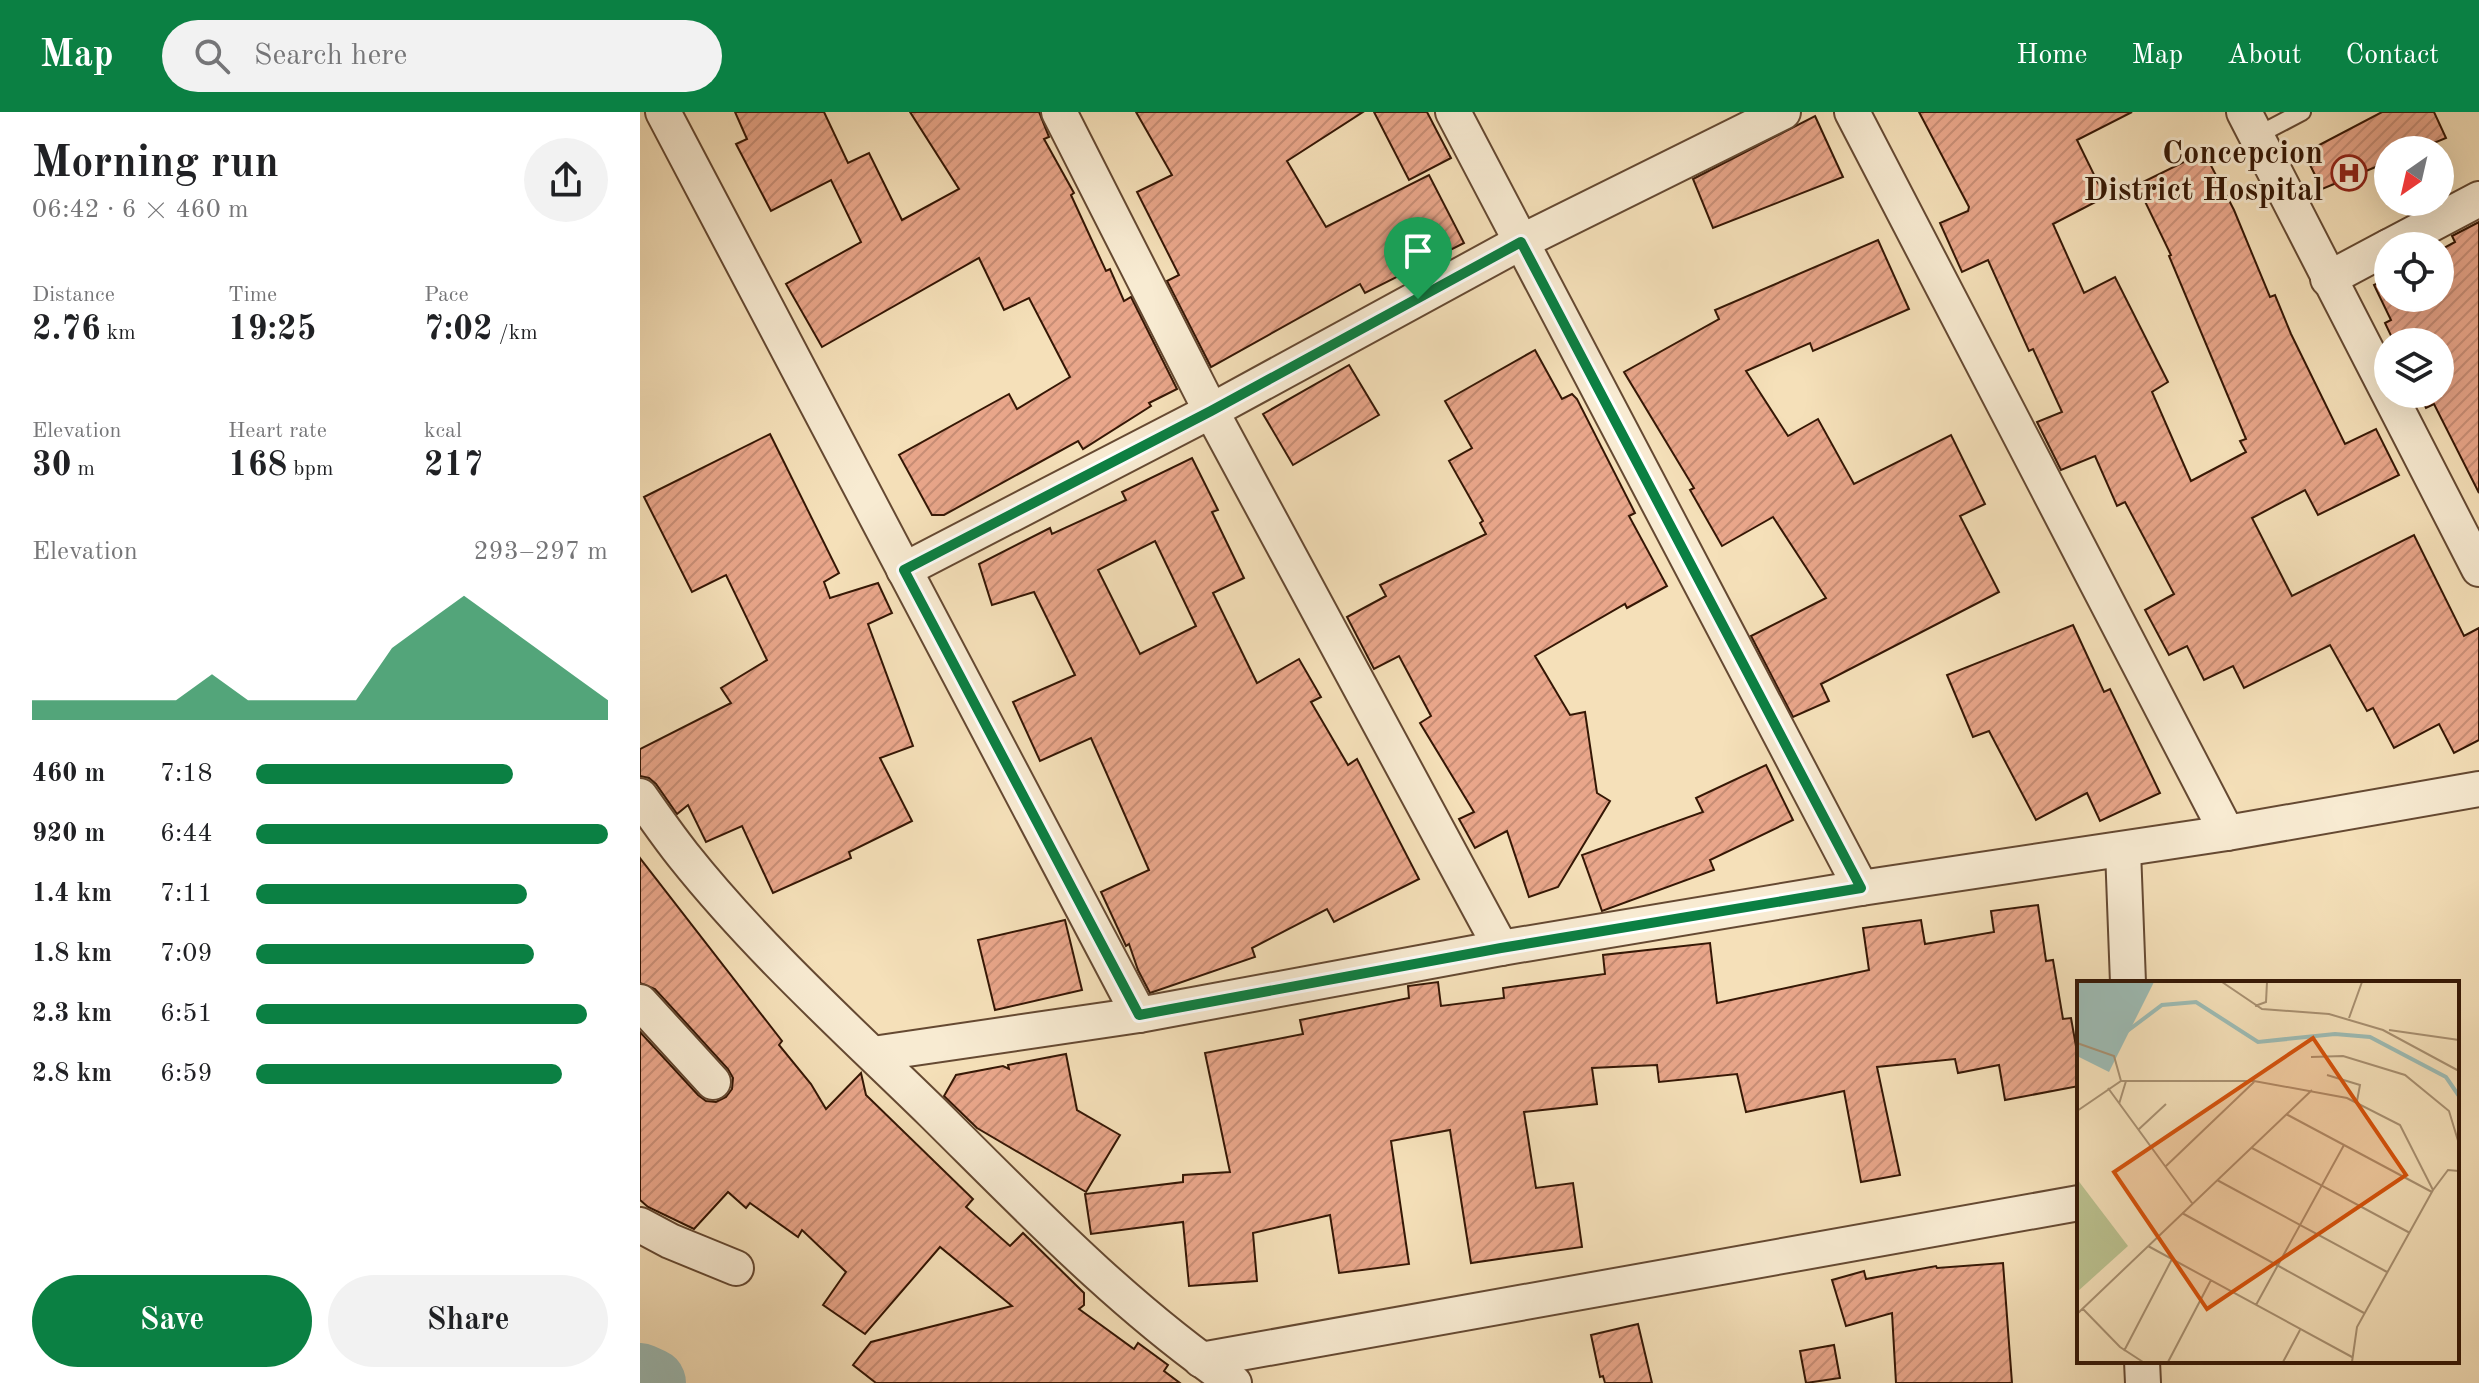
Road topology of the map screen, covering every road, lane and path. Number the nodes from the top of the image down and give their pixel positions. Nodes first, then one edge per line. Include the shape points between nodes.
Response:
1 (663, 112) edge
2 (1059, 112) edge
3 (1453, 112) edge
4 (1783, 112) edge
5 (1852, 112) edge
6 (2302, 112) edge
7 (2250, 124) edge
8 (2479, 199) edge
9 (2416, 232) edge
10 (1521, 242) junction
11 (2374, 254) edge
12 (2328, 279) junction
13 (1211, 411) junction
14 (2479, 569) edge
15 (904, 570) junction
16 (2479, 789) edge
17 (640, 796) edge
18 (2227, 833) junction
19 (2123, 850) junction
20 (1861, 888) junction
21 (1501, 948) junction
22 (2128, 981) edge
23 (640, 1002) edge
24 (1139, 1015) junction
25 (873, 1054) junction
26 (713, 1082) dead end
27 (2077, 1203) edge
28 (640, 1225) edge
29 (736, 1268) dead end
30 (1201, 1360) junction
31 (2142, 1363) edge
32 (1234, 1383) edge
33 (2143, 1383) edge

1 - 15 street
2 - 13 street
3 - 10 street
4 - 10 street
5 - 18 street
6 - 7 lane
7 - 12 street
8 - 9 street
10 - 13 street
10 - 20 street
11 - 12 street
12 - 14 street
13 - 15 street
13 - 21 street
15 - 24 street
16 - 18 street
17 - 25 street via 748,930
18 - 19 street
19 - 20 street
19 - 22 street
20 - 21 street
21 - 24 street
23 - 26 street
24 - 25 street
25 - 30 street via 1085,1262
27 - 30 street
28 - 29 street
30 - 32 street
31 - 33 street

